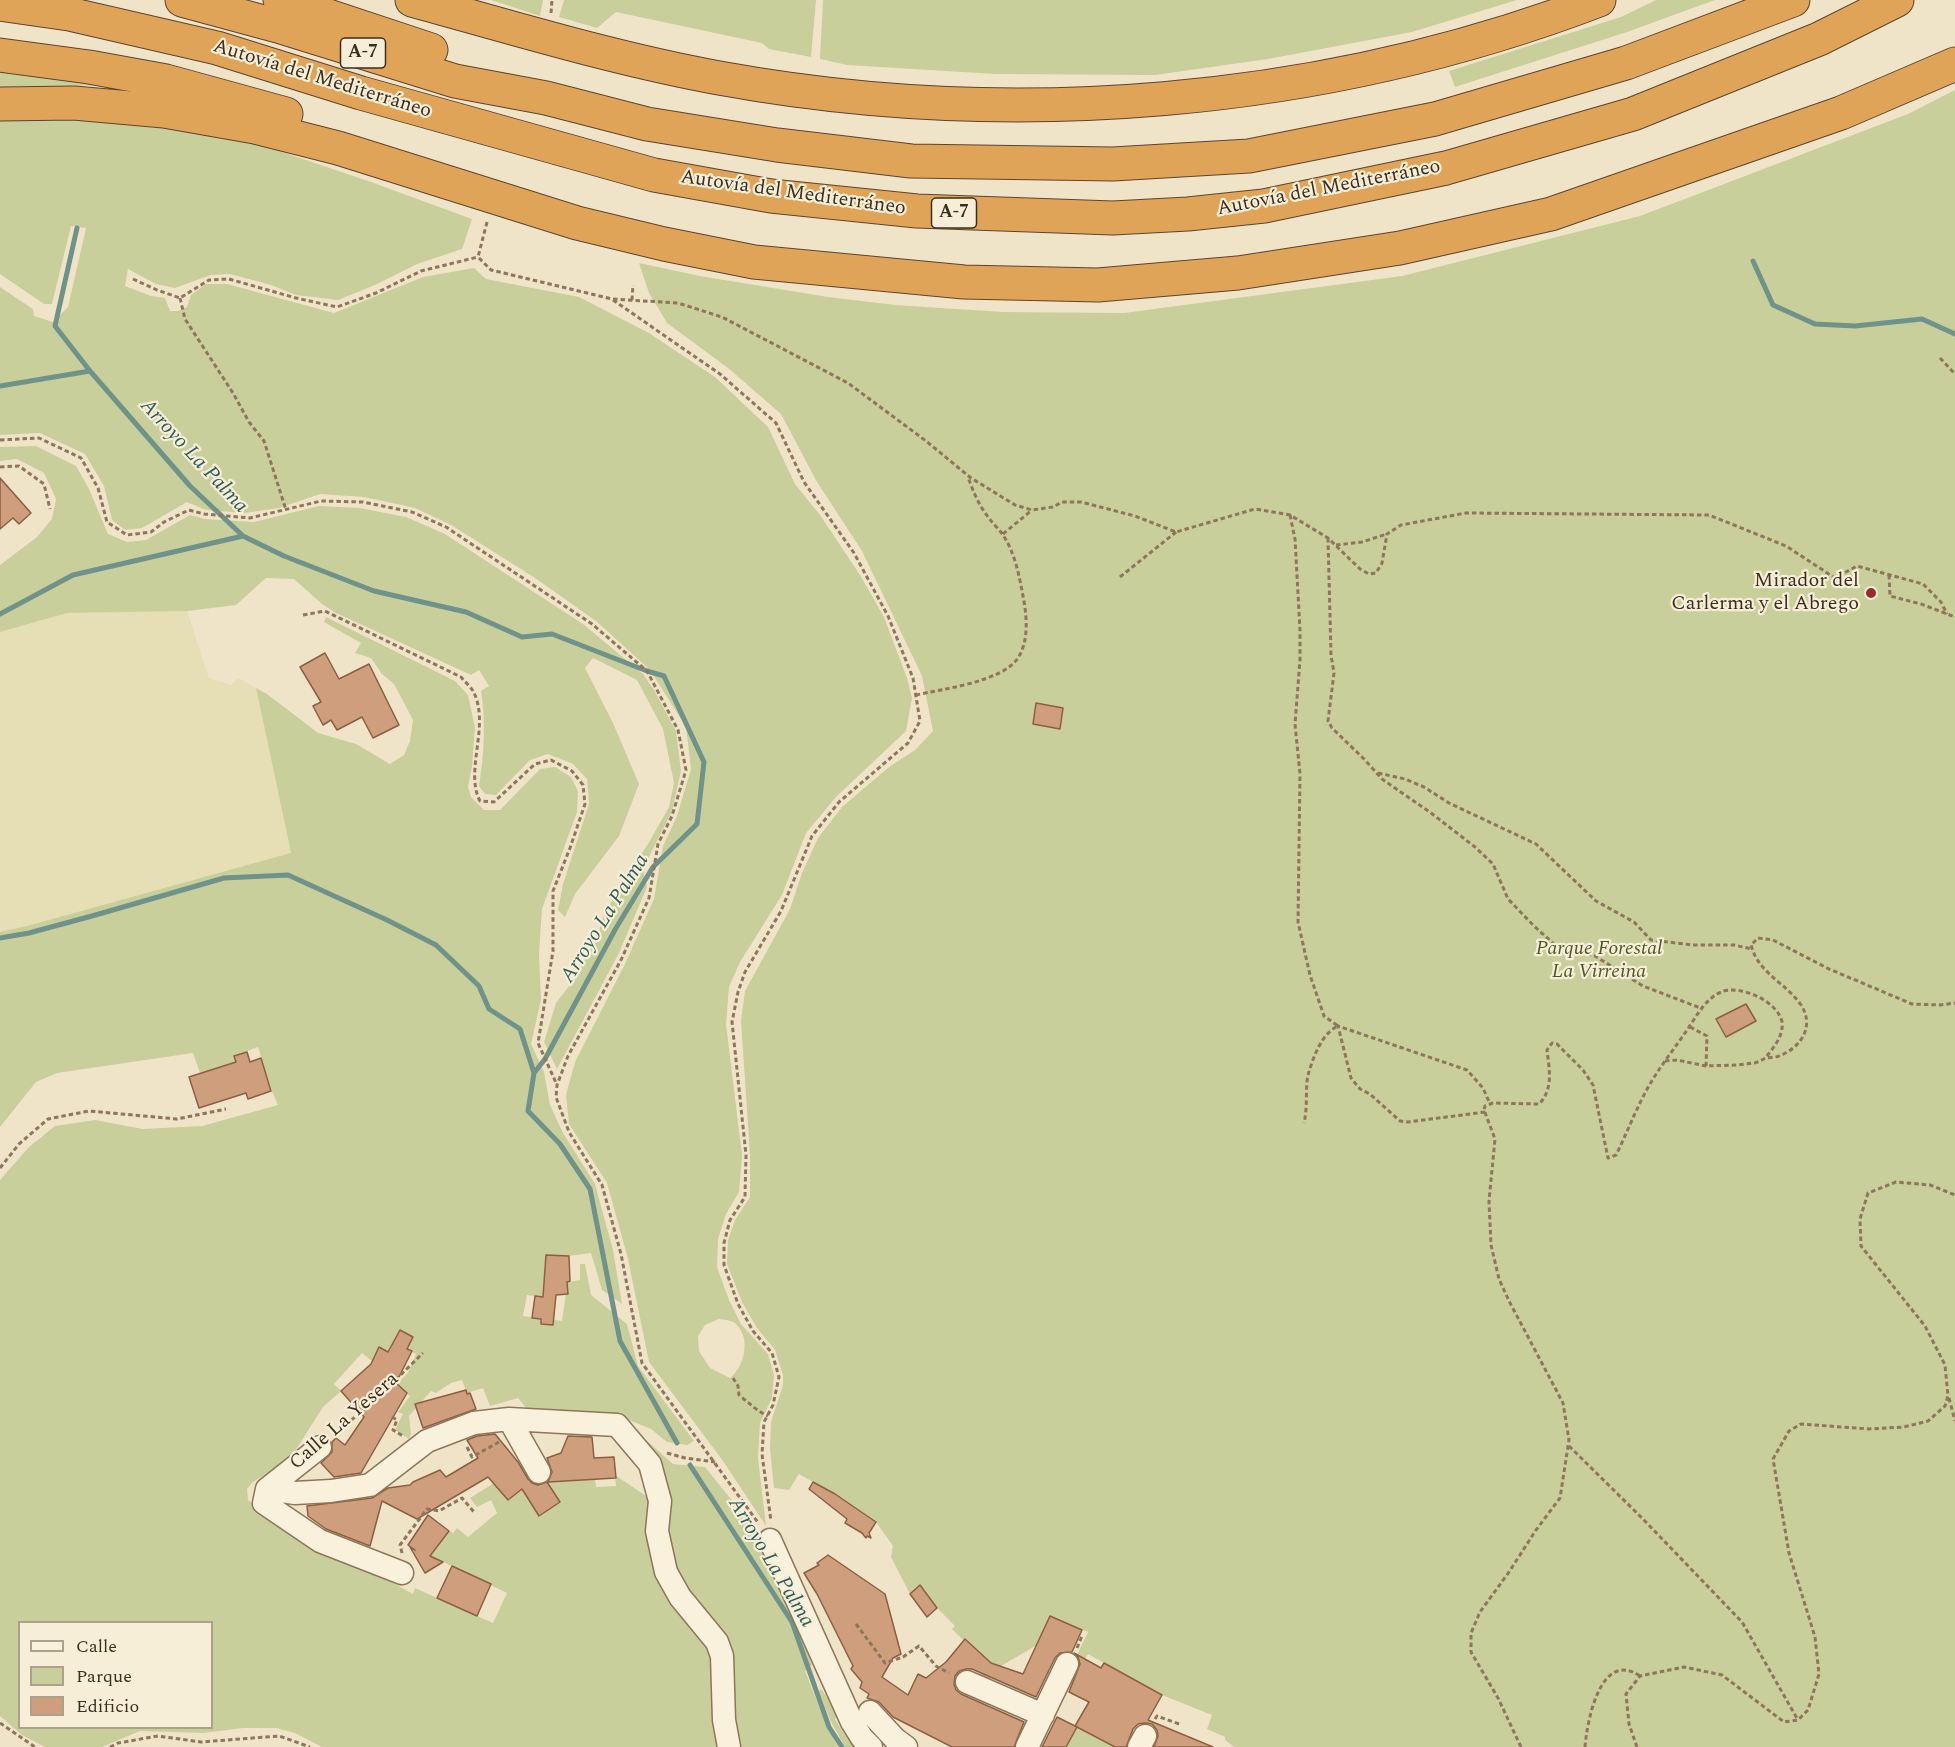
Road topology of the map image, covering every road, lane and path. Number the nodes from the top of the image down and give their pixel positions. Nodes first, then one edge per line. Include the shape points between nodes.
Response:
1 (182, 0) edge
2 (280, 0) edge
3 (412, 0) edge
4 (552, 0) edge
5 (1599, 0) edge
6 (1793, 0) edge
7 (1897, 0) edge
8 (0, 4) edge
9 (551, 13) dead end
10 (0, 56) edge
11 (1955, 64) edge
12 (546, 98) junction
13 (0, 104) edge
14 (487, 222) dead end
15 (478, 257) junction
16 (784, 263) junction
17 (133, 279) dead end
18 (633, 285) dead end
19 (180, 298) junction
20 (612, 299) junction
21 (632, 300) junction
22 (1940, 358) dead end
23 (1955, 374) edge
24 (0, 440) edge
25 (0, 467) edge
26 (968, 476) junction
27 (50, 509) dead end
28 (286, 510) junction
29 (1032, 510) junction
30 (1290, 514) junction
31 (1176, 531) junction
32 (1003, 534) junction
33 (1387, 534) junction
34 (1328, 538) junction
35 (1335, 545) junction
36 (1889, 575) junction
37 (1120, 577) dead end
38 (1947, 614) junction
39 (303, 615) dead end
40 (1955, 617) edge
41 (916, 695) junction
42 (1376, 773) junction
43 (1752, 949) junction
44 (1955, 1003) edge
45 (1703, 1009) junction
46 (1338, 1026) junction
47 (1690, 1027) junction
48 (1765, 1059) junction
49 (1665, 1061) junction
50 (1706, 1066) junction
51 (557, 1085) junction
52 (1490, 1104) junction
53 (226, 1109) dead end
54 (1485, 1112) junction
55 (1304, 1123) dead end
56 (0, 1168) edge
57 (1955, 1195) edge
58 (423, 1353) dead end
59 (733, 1378) dead end
60 (1948, 1396) junction
61 (768, 1416) junction
62 (1955, 1421) edge
63 (512, 1425) junction
64 (1569, 1446) junction
65 (320, 1447) joint
66 (468, 1449) dead end
67 (666, 1453) dead end
68 (715, 1462) junction
69 (539, 1472) dead end
70 (267, 1489) junction
71 (474, 1512) dead end
72 (770, 1540) junction
73 (402, 1573) joint
74 (856, 1624) dead end
75 (1067, 1664) dead end
76 (1640, 1676) junction
77 (967, 1682) joint
78 (870, 1712) dead end
79 (1043, 1715) junction
80 (1798, 1720) junction
81 (0, 1723) edge
82 (1179, 1725) dead end
83 (1146, 1735) edge
84 (35, 1747) edge
85 (110, 1747) edge
86 (310, 1747) edge
87 (729, 1747) edge
88 (871, 1747) edge
89 (906, 1747) edge
90 (1027, 1747) edge
91 (1521, 1747) edge
92 (1585, 1747) edge
93 (1637, 1747) edge

1 - 12 highway, Autovía del Mediterráneo / A-7 via 455,81
2 - 12 highway via 448,56
3 - 5 highway via 653,65 720,78 901,101 1012,105 1206,95 1288,83 1469,43
4 - 9 path
6 - 12 highway, Autovía del Mediterráneo / A-7 via 1626,63 1436,119 1249,156 1113,164 911,161 647,124
7 - 8 highway, Autovía del Mediterráneo / A-7 via 1819,39 1633,114 1446,168 1264,206 1113,218 917,211 771,196 654,175 361,93 217,48 69,14
10 - 16 highway via 89,67 232,98 326,126 580,214
11 - 16 highway via 1841,113 1551,214 1400,248 1238,273 1098,285 964,282
13 - 16 highway via 74,103 164,111 255,127 338,148 577,223 731,258
14 - 15 path
15 - 19 path via 421,271 337,307 229,279 209,280
15 - 20 path via 491,270
17 - 19 path
18 - 21 path
19 - 28 path via 184,319 264,441
20 - 21 path
20 - 41 path via 720,374 776,423 804,482 854,553 888,616
21 - 26 path via 678,303 722,317 754,333 848,383
22 - 23 path
24 - 28 path via 39,438 81,458 98,488 107,522 127,535 150,532 189,510 250,518
25 - 27 path via 19,466 44,484
26 - 29 path via 1015,505
26 - 32 path via 987,516
28 - 51 path via 321,501 363,502 411,513 446,527 592,624 647,671 678,730 686,770 672,816 658,844 649,898
29 - 31 path via 1062,502 1081,502
29 - 32 path
30 - 31 path via 1255,509
30 - 34 path
30 - 46 path via 1300,630 1295,724 1300,774 1298,922 1324,1016
31 - 37 path
32 - 41 path via 1012,552 1026,608 1026,633 1018,658 988,678
33 - 35 path
33 - 35 path via 1382,563 1376,573 1360,569
33 - 36 path via 1401,525 1466,513 1708,515 1786,546 1835,578 1857,566
34 - 35 path
34 - 42 path via 1334,673 1328,721
36 - 38 path via 1923,584
36 - 38 path via 1890,596
38 - 40 path
39 - 51 path via 325,612 461,677 473,692 479,716 475,791 480,801 494,802 535,764 551,760 572,771 583,785 585,804 553,891 553,951 538,1043
41 - 61 path via 920,721 908,743 839,802 812,836 780,911 738,992 732,1022 746,1155 745,1197 730,1220 724,1265 738,1304 753,1331 772,1353 779,1377
42 - 43 path via 1425,787 1449,803 1536,844 1596,901 1634,922 1652,940
42 - 45 path via 1493,864 1508,899 1555,945 1595,956 1643,986
43 - 44 path via 1758,938 1773,940 1912,1004
43 - 48 path via 1770,976 1801,1004 1808,1019 1805,1034 1792,1048
45 - 47 path
45 - 48 path via 1722,992 1740,991 1761,998 1775,1009 1782,1022 1779,1038
46 - 52 path via 1467,1070 1483,1088
46 - 54 path via 1351,1078 1400,1121
46 - 55 path via 1322,1041 1308,1075
47 - 49 path
47 - 50 path via 1707,1036
48 - 50 path
49 - 50 path
49 - 52 path via 1616,1155 1608,1158 1593,1084 1557,1044 1552,1043 1547,1050 1549,1084 1539,1104
51 - 68 path via 556,1097 569,1132 602,1185 621,1254 642,1364
52 - 54 path via 1485,1106
53 - 56 path via 177,1119 89,1111 48,1119 19,1144
54 - 64 path via 1495,1139 1489,1201 1491,1245 1499,1278 1563,1403
57 - 60 path via 1930,1185 1896,1182 1868,1193 1860,1219 1861,1246 1925,1326 1945,1365
58 - 65 path, Calle La Yesera
59 - 61 path via 739,1395
60 - 62 path
60 - 80 path via 1945,1406 1928,1421 1904,1427 1869,1429 1801,1424 1789,1431 1773,1459 1789,1553 1815,1637 1819,1674 1808,1710
61 - 72 path via 764,1422 762,1454
63 - 66 path via 488,1450 472,1456
63 - 69 street
63 - 70 street, Calle La Yesera via 474,1423 427,1441 370,1485 295,1493
63 - 87 street, Calle La Yesera via 617,1425 650,1464 660,1501 657,1531 666,1572 680,1597 717,1642 722,1656
64 - 80 path via 1742,1622
64 - 91 path via 1560,1498 1480,1612 1472,1633 1471,1652
65 - 70 street, Calle La Yesera
67 - 68 path
68 - 72 path
70 - 73 street via 264,1503 320,1541
71 - 73 path via 462,1498 440,1511 427,1509 400,1545 408,1564
72 - 88 street via 852,1722
74 - 77 path via 885,1663 919,1646 936,1666
75 - 79 street
76 - 80 path via 1684,1667 1722,1675 1784,1722
76 - 92 path via 1629,1670 1621,1671 1599,1689
76 - 93 path via 1626,1694 1629,1724
77 - 79 street
78 - 89 street
79 - 90 street
81 - 84 path
82 - 83 path via 1157,1716
85 - 86 path via 158,1736 201,1742 279,1736

